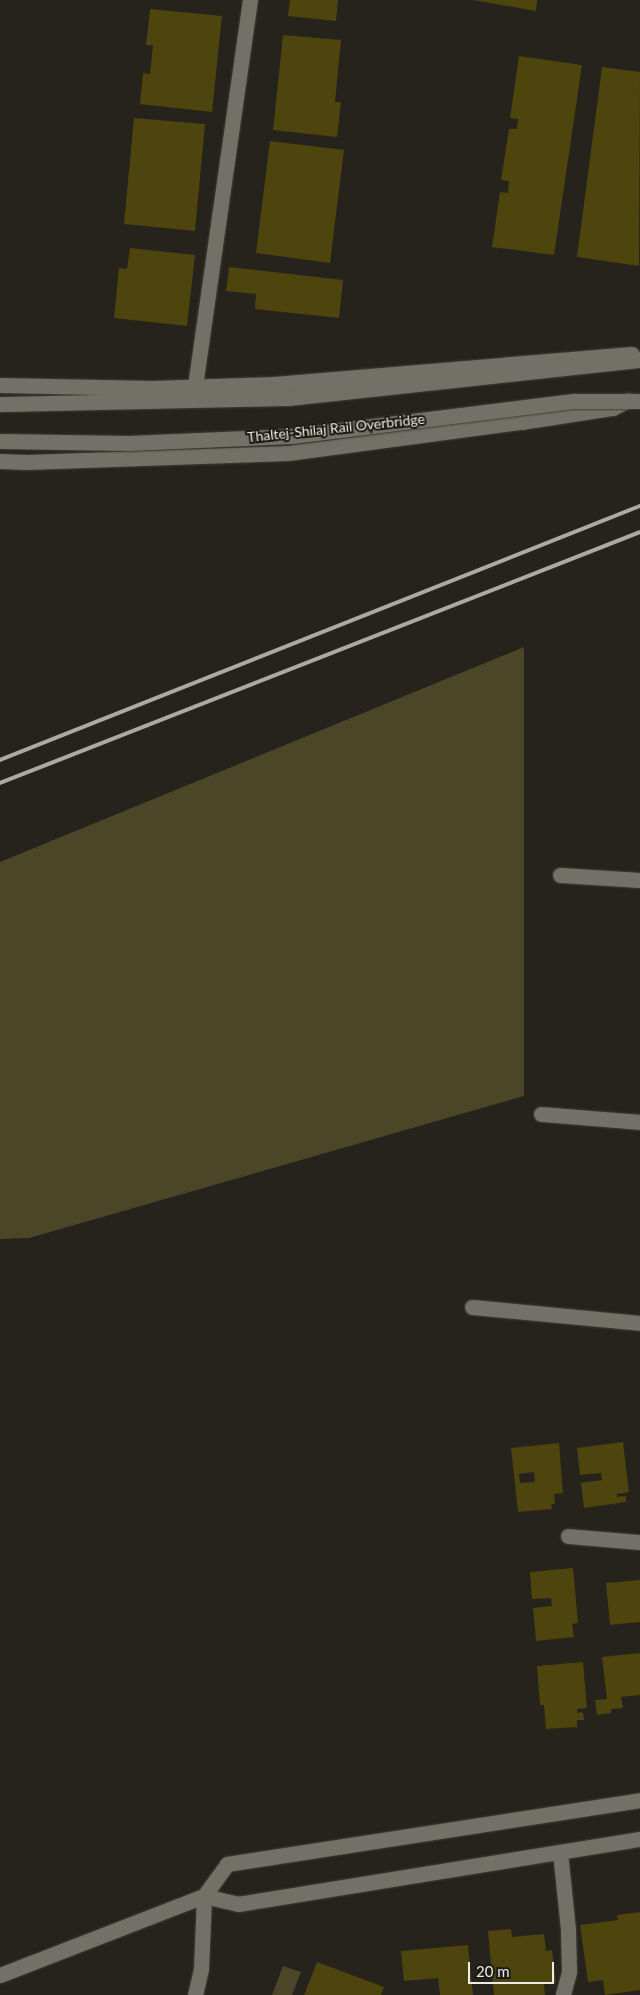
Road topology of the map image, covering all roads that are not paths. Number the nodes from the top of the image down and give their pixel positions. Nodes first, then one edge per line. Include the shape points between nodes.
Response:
1 (250, 0) edge
2 (640, 354) edge
3 (640, 360) edge
4 (0, 385) edge
5 (195, 386) junction
6 (640, 394) edge
7 (640, 401) edge
8 (0, 404) edge
9 (0, 441) edge
10 (0, 461) edge
11 (560, 875) dead end
12 (640, 880) edge
13 (541, 1114) dead end
14 (640, 1122) edge
15 (472, 1307) dead end
16 (640, 1323) edge
17 (568, 1536) dead end
18 (640, 1542) edge
19 (640, 1800) edge
20 (640, 1839) edge
21 (560, 1852) junction
22 (204, 1896) junction
23 (0, 1975) edge
24 (196, 1995) edge
25 (563, 1995) edge

1 - 5 street
2 - 5 street via 274,384
3 - 8 street via 289,398
4 - 5 street
6 - 10 street via 613,408 288,453
7 - 9 street, Thaltej-Shilaj Rail Overbridge, bridge via 575,401 292,436 129,443
11 - 12 street
13 - 14 street
15 - 16 street
17 - 18 street
19 - 22 street via 227,1864
20 - 21 street
21 - 22 street via 238,1904
21 - 25 street via 569,1972
22 - 23 street
22 - 24 street via 201,1969

